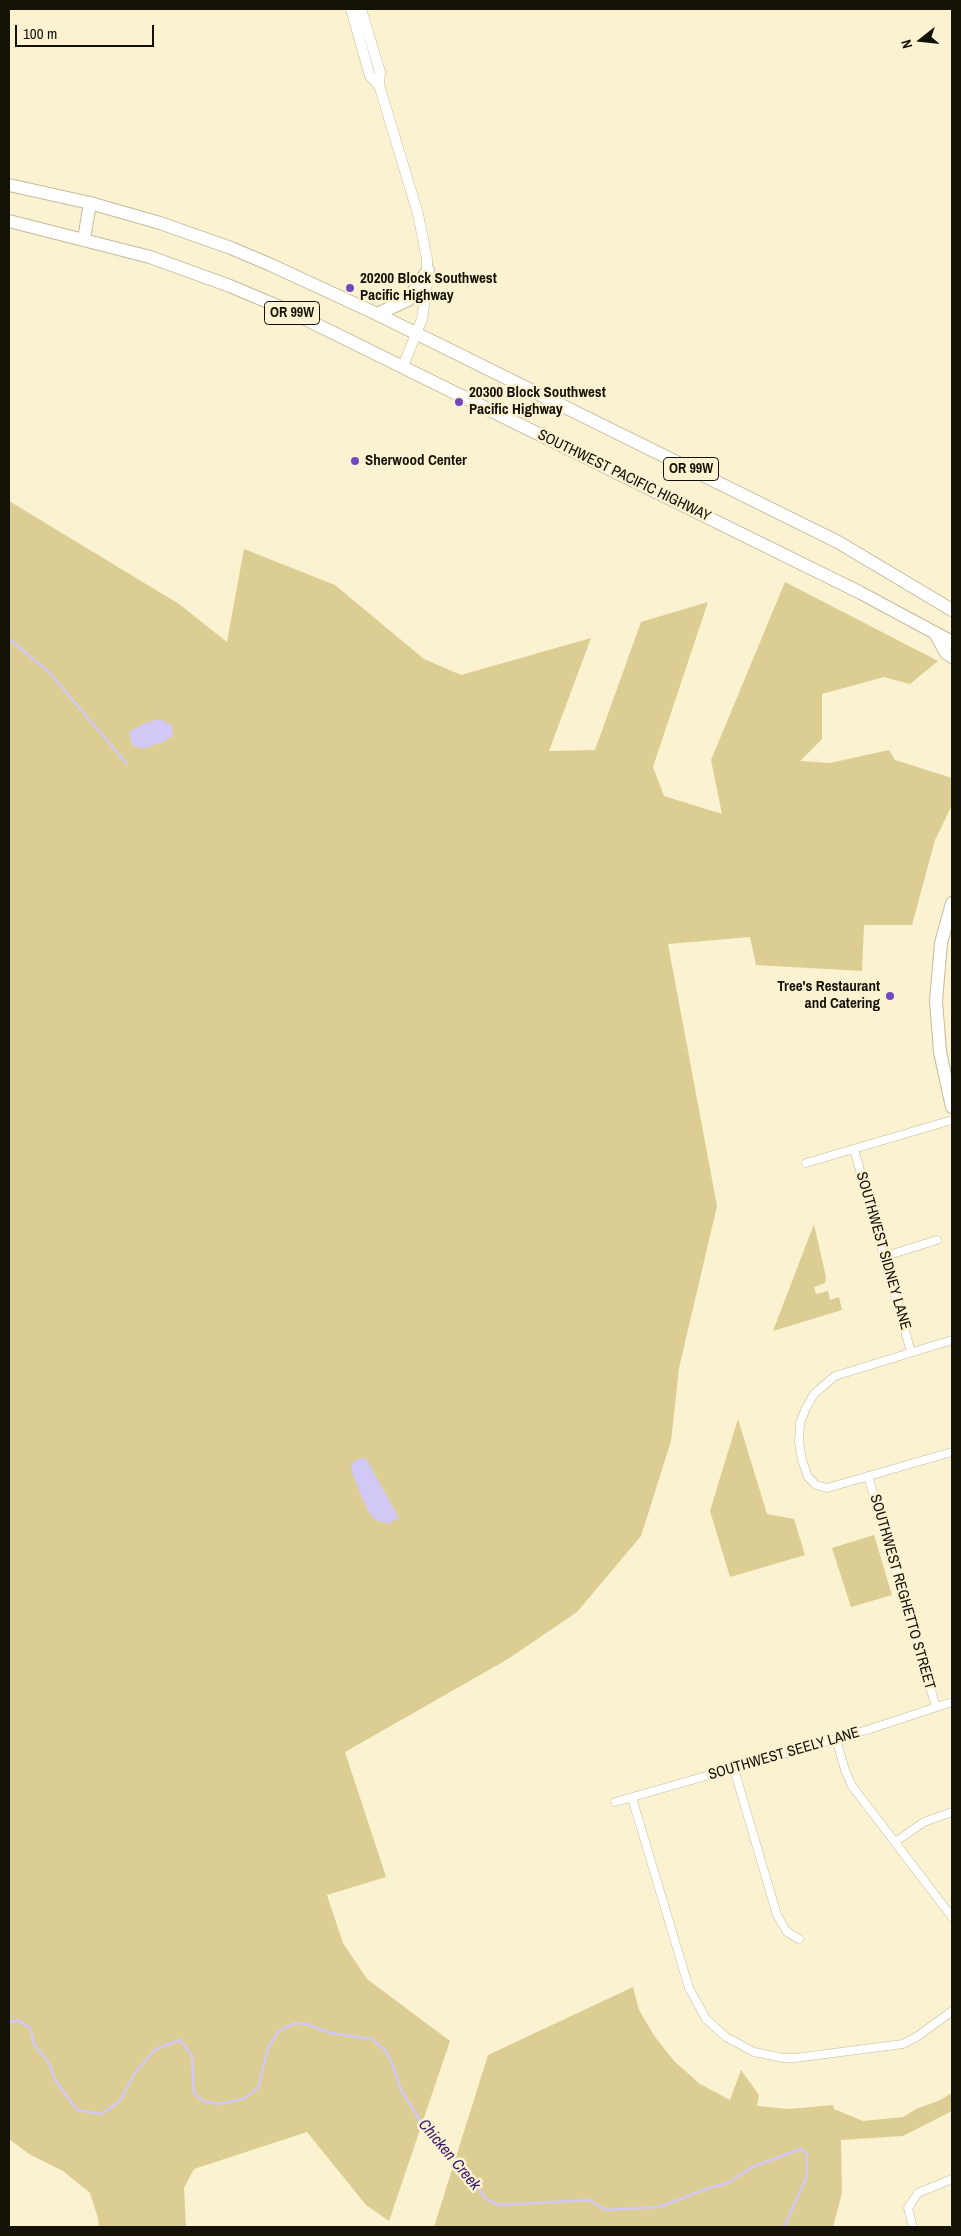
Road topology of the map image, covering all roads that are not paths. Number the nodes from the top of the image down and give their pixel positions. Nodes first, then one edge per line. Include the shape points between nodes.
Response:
1 (351, 9) edge
2 (361, 9) edge
3 (378, 85) junction
4 (9, 185) edge
5 (90, 203) junction
6 (9, 221) edge
7 (84, 239) junction
8 (428, 270) junction
9 (377, 314) junction
10 (417, 334) junction
11 (403, 366) junction
12 (952, 610) edge
13 (935, 632) junction
14 (952, 642) edge
15 (952, 657) edge
16 (952, 903) edge
17 (952, 1107) edge
18 (952, 1120) edge
19 (854, 1149) junction
20 (806, 1163) dead end
21 (937, 1240) dead end
22 (886, 1256) junction
23 (952, 1340) edge
24 (912, 1352) junction
25 (952, 1452) edge
26 (868, 1476) junction
27 (952, 1702) edge
28 (936, 1707) junction
29 (836, 1739) junction
30 (734, 1769) junction
31 (632, 1798) junction
32 (615, 1802) dead end
33 (952, 1812) edge
34 (895, 1842) junction
35 (952, 1918) edge
36 (799, 1939) dead end
37 (952, 2011) edge
38 (952, 2179) edge
39 (913, 2227) edge

1 - 3 street via 370,76
2 - 3 street via 380,72
3 - 8 street via 418,214
4 - 5 main road, OR 99W
5 - 7 main road
5 - 9 main road, OR 99W via 231,248
6 - 7 main road, SOUTHWEST PACIFIC HIGHWAY / OR 99W
7 - 11 main road, SOUTHWEST PACIFIC HIGHWAY / OR 99W via 150,257 230,286
8 - 9 main road via 408,300
8 - 10 street
9 - 10 main road, OR 99W
10 - 11 street
10 - 12 main road, OR 99W via 838,542
11 - 13 main road, SOUTHWEST PACIFIC HIGHWAY / OR 99W via 861,592
13 - 14 main road, SOUTHWEST PACIFIC HIGHWAY / OR 99W
13 - 15 main road via 946,653
16 - 17 main road via 942,943 936,1001 940,1052
18 - 19 street
19 - 20 street
19 - 22 street, SOUTHWEST SIDNEY LANE
21 - 22 street
22 - 24 street, SOUTHWEST SIDNEY LANE
23 - 24 street
24 - 26 street via 836,1376 814,1394 800,1423 802,1460 808,1476 816,1485 827,1488
25 - 26 street
26 - 28 street, SOUTHWEST REGHETTO STREET
27 - 28 street, SOUTHWEST SEELY LANE
28 - 29 street, SOUTHWEST SEELY LANE
29 - 30 street, SOUTHWEST SEELY LANE
29 - 34 street via 848,1779
30 - 31 street, SOUTHWEST SEELY LANE
30 - 36 street via 777,1915 787,1932
31 - 32 street, SOUTHWEST SEELY LANE
31 - 37 street via 689,1988 706,2019 733,2042 754,2052 783,2058 890,2046 918,2036
33 - 34 street via 924,1822
34 - 35 street
38 - 39 street via 918,2192 908,2208

